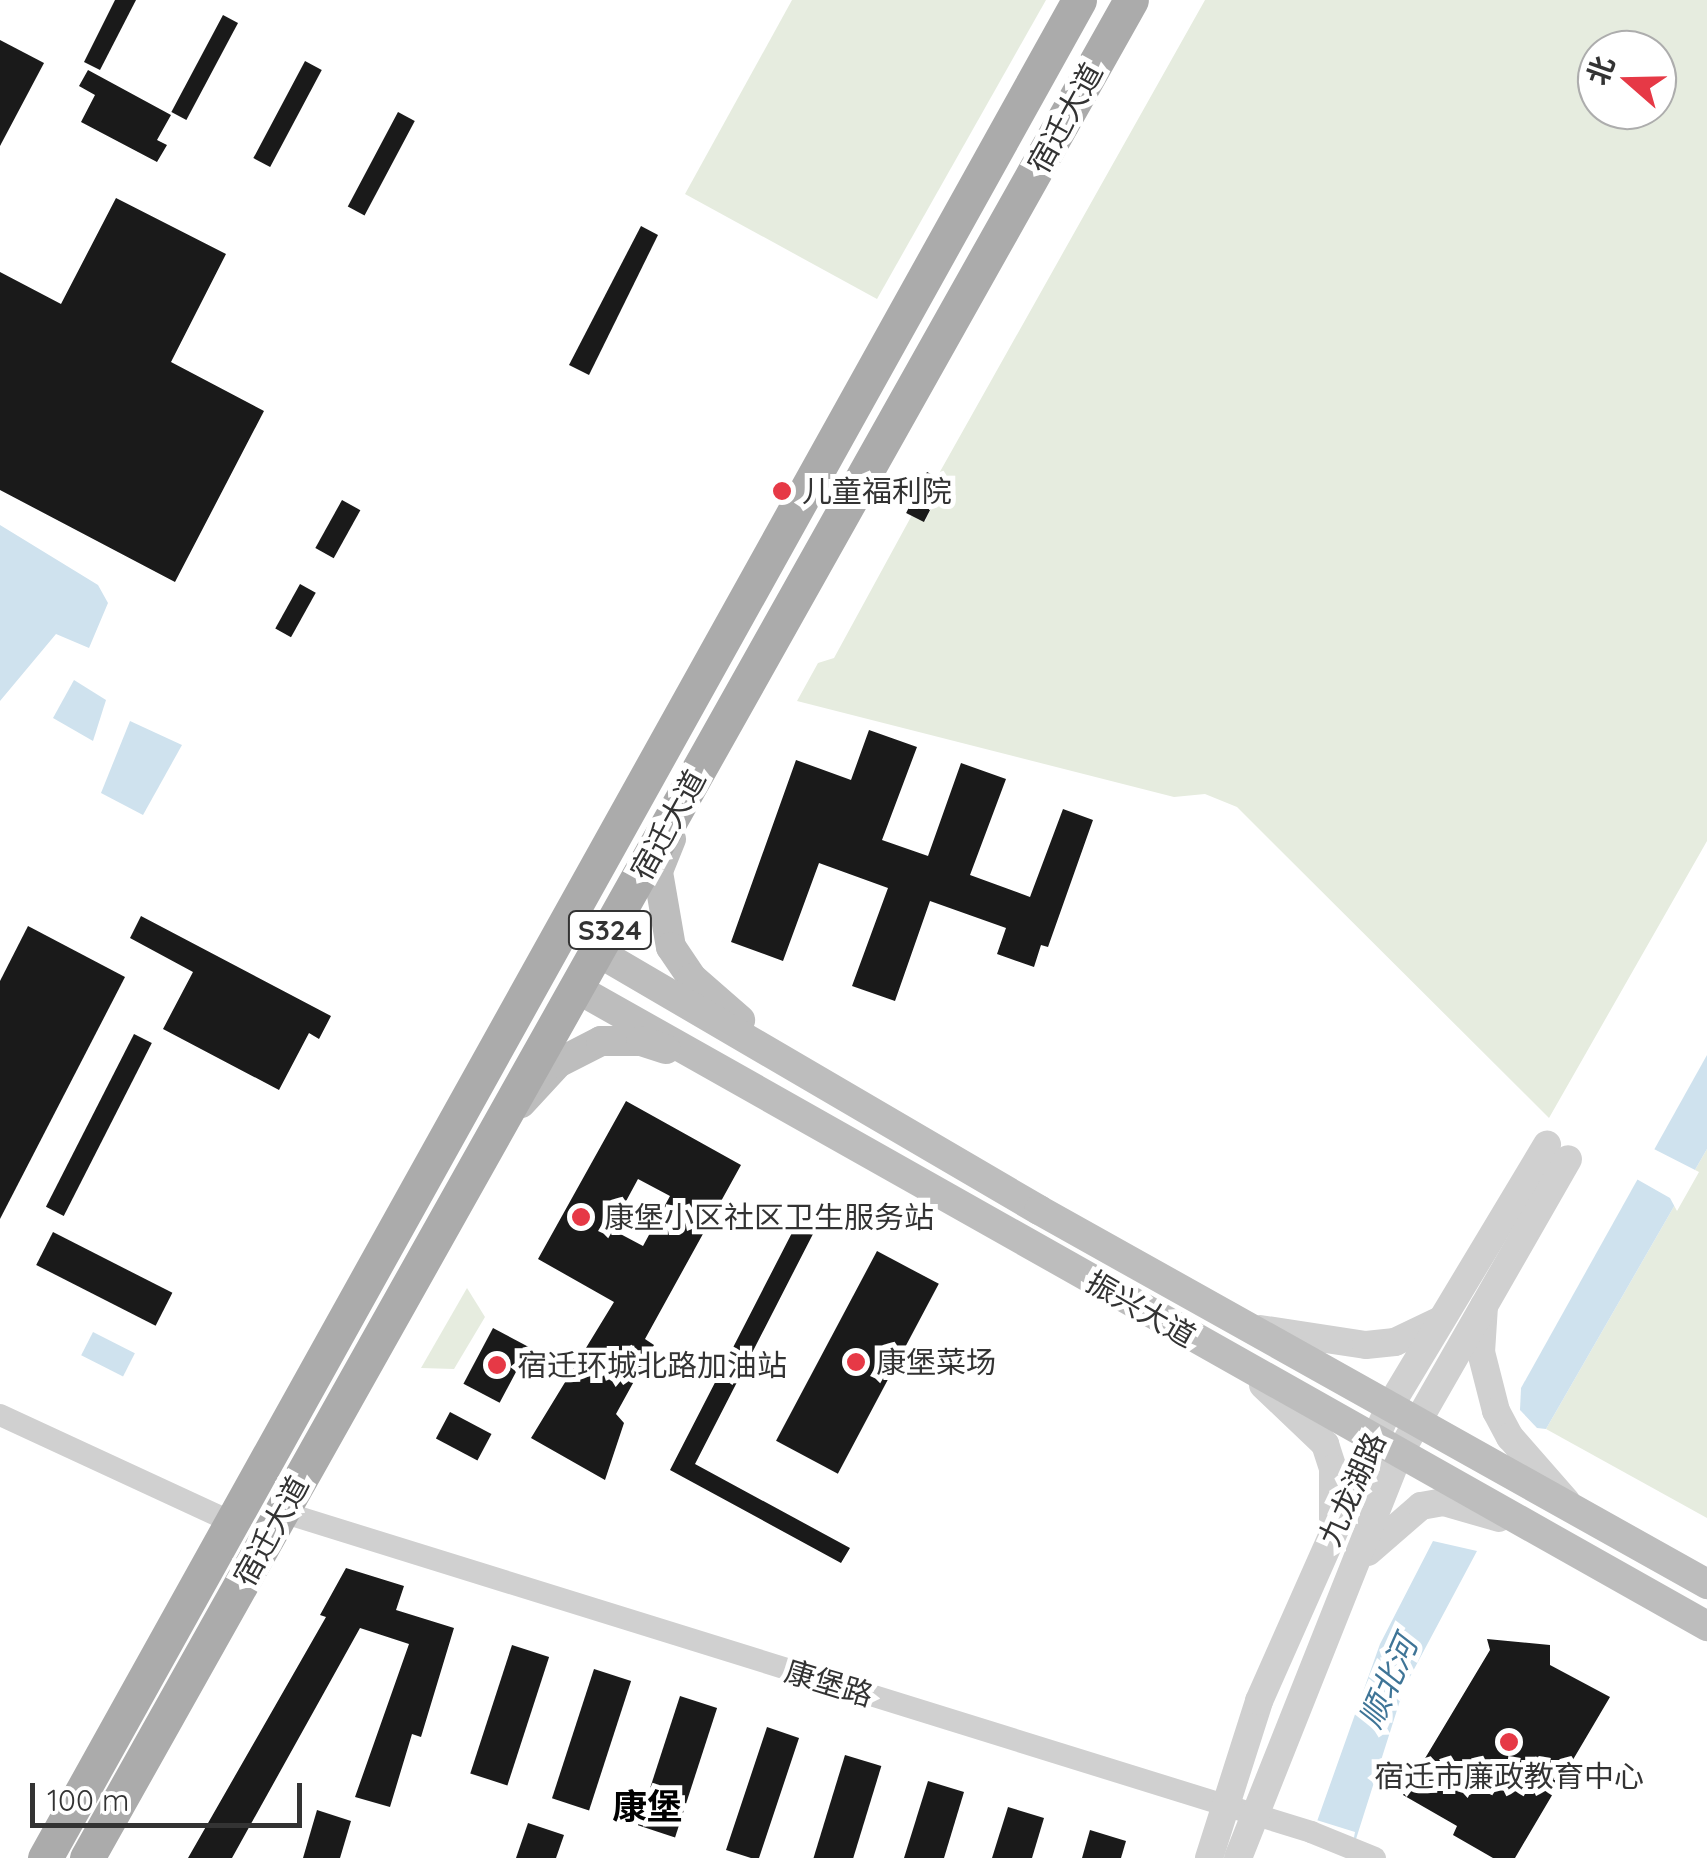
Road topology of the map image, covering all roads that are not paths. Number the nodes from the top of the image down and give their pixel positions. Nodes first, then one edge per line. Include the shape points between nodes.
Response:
1 (1080, 0) edge
2 (1131, 0) edge
3 (697, 773) junction
4 (598, 952) junction
5 (576, 988) junction
6 (804, 1074) junction
7 (777, 1102) junction
8 (474, 1170) junction
9 (1485, 1296) junction
10 (1442, 1320) junction
11 (1248, 1327) junction
12 (1239, 1365) junction
13 (1402, 1413) junction
14 (0, 1415) edge
15 (1386, 1449) junction
16 (1574, 1510) junction
17 (282, 1512) junction
18 (232, 1522) junction
19 (1532, 1530) junction
20 (1331, 1536) junction
21 (1349, 1577) junction
22 (1707, 1584) edge
23 (1707, 1626) edge
24 (1224, 1808) junction
25 (1252, 1816) junction
26 (45, 1858) edge
27 (87, 1858) edge
28 (1209, 1858) edge
29 (1238, 1858) edge
30 (1375, 1858) edge

1 - 18 main road, 宿迁大道 / S324
2 - 3 main road, 宿迁大道 / S324
3 - 4 main road, 宿迁大道 / S324
3 - 6 main road via 658,872 671,947 692,978
4 - 5 main road, 宿迁大道 / S324
4 - 6 main road, 振兴大道
5 - 7 main road, 振兴大道
5 - 8 main road, 宿迁大道 / S324
6 - 11 main road, 振兴大道
7 - 8 main road via 664,1048 601,1040 558,1062
7 - 12 main road, 振兴大道
8 - 17 main road, 宿迁大道 / S324
9 - 10 street, 九龙湖路 via 1558,1152
9 - 13 street, 九龙湖路
9 - 16 street via 1481,1352 1496,1410 1510,1438
10 - 11 street via 1395,1342 1366,1345
10 - 13 street, 九龙湖路
11 - 13 main road, 振兴大道
12 - 15 main road, 振兴大道
12 - 20 street via 1325,1444 1336,1494
13 - 15 street, 九龙湖路
13 - 16 main road, 振兴大道
14 - 18 street
15 - 19 main road, 振兴大道
15 - 20 street, 九龙湖路
15 - 21 street, 九龙湖路
16 - 22 main road, 振兴大道
17 - 24 street, 康堡路
17 - 27 main road, 宿迁大道 / S324
18 - 26 main road, 宿迁大道 / S324
19 - 21 street via 1458,1505 1421,1506 1382,1534
19 - 23 main road, 振兴大道
20 - 24 street, 九龙湖路 via 1259,1701
21 - 25 street, 九龙湖路
24 - 25 street, 康堡路
24 - 28 street, 九龙湖路
25 - 29 street, 九龙湖路
25 - 30 street, 康堡路

